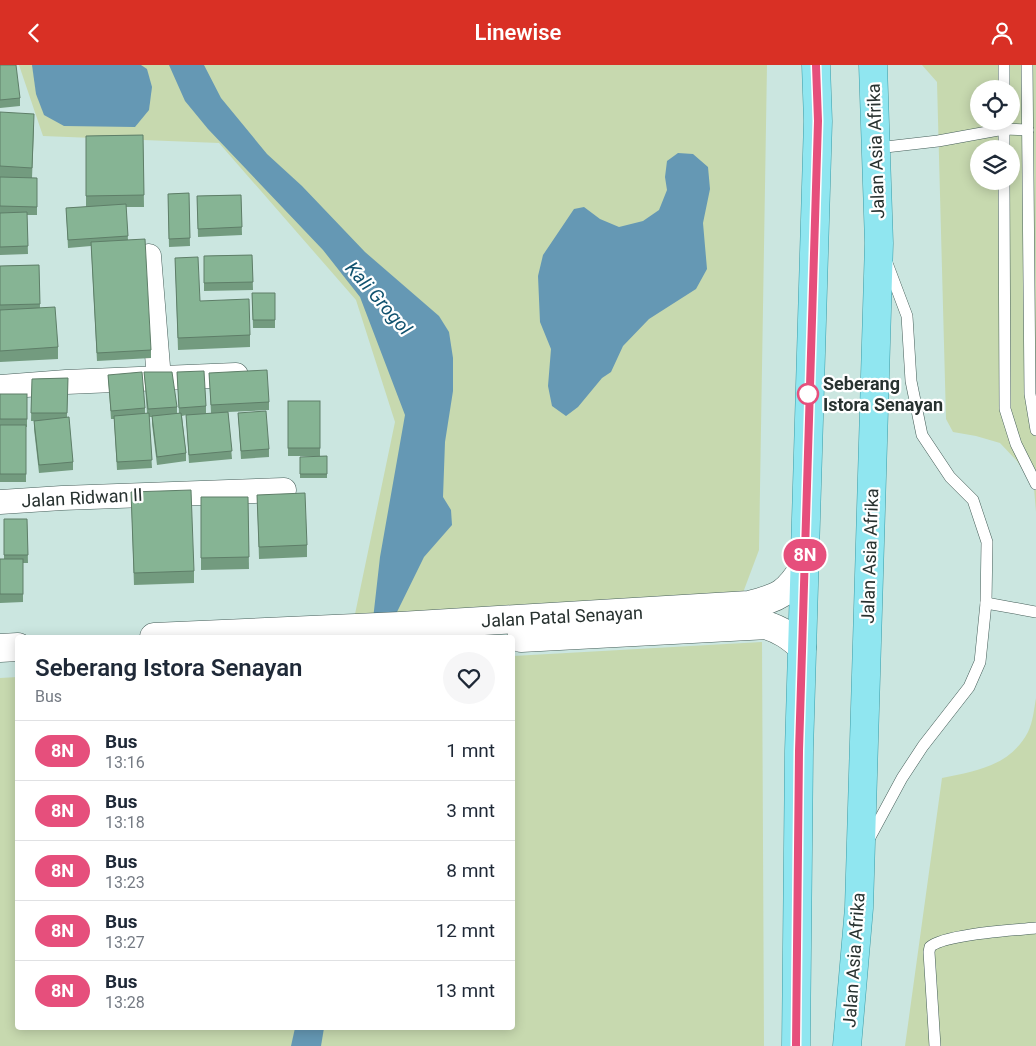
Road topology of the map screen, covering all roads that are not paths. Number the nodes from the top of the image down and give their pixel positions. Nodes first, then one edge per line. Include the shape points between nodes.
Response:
1 (816, 65) edge
2 (873, 65) edge
3 (1004, 65) edge
4 (1027, 65) edge
5 (1004, 80) edge
6 (1020, 128) edge
7 (983, 130) edge
8 (1028, 130) junction
9 (877, 148) junction
10 (1004, 190) edge
11 (879, 243) junction
12 (149, 256) dead end
13 (236, 375) edge
14 (158, 379) junction
15 (0, 387) edge
16 (1036, 430) edge
17 (1036, 485) edge
18 (284, 491) dead end
19 (0, 502) edge
20 (804, 567) junction
21 (986, 603) junction
22 (1036, 612) edge
23 (195, 635) edge
24 (515, 638) edge
25 (15, 647) edge
26 (802, 647) junction
27 (0, 648) edge
28 (15, 662) edge
29 (0, 663) edge
30 (861, 855) junction
31 (1036, 928) edge
32 (852, 998) junction
33 (796, 1046) edge
34 (843, 1046) edge
35 (847, 1046) edge
36 (857, 1046) edge
37 (935, 1046) edge

1 - 20 main road via 818,121
2 - 9 main road, Jalan Asia Afrika
3 - 5 lane
4 - 8 lane
6 - 8 lane
7 - 9 lane via 938,141
8 - 16 lane via 1030,394
9 - 11 main road, Jalan Asia Afrika
10 - 17 lane via 1005,409 1016,444
11 - 21 lane via 906,316 911,381 922,435 950,477 973,500 987,543
11 - 30 main road, Jalan Asia Afrika
12 - 14 street
13 - 14 street
14 - 15 street
18 - 19 street, Jalan Ridwan II
20 - 23 main road, Jalan Patal Senayan via 791,587 780,595 749,605
20 - 26 main road
21 - 22 lane
21 - 30 lane via 980,663 969,687 902,778
24 - 26 main road, Jalan Patal Senayan via 766,625 789,635
25 - 27 main road
26 - 33 main road
28 - 29 main road
30 - 32 main road, Jalan Asia Afrika
31 - 37 lane via 944,940 930,947
32 - 34 main road
32 - 35 main road, Jalan Asia Afrika
32 - 36 main road

